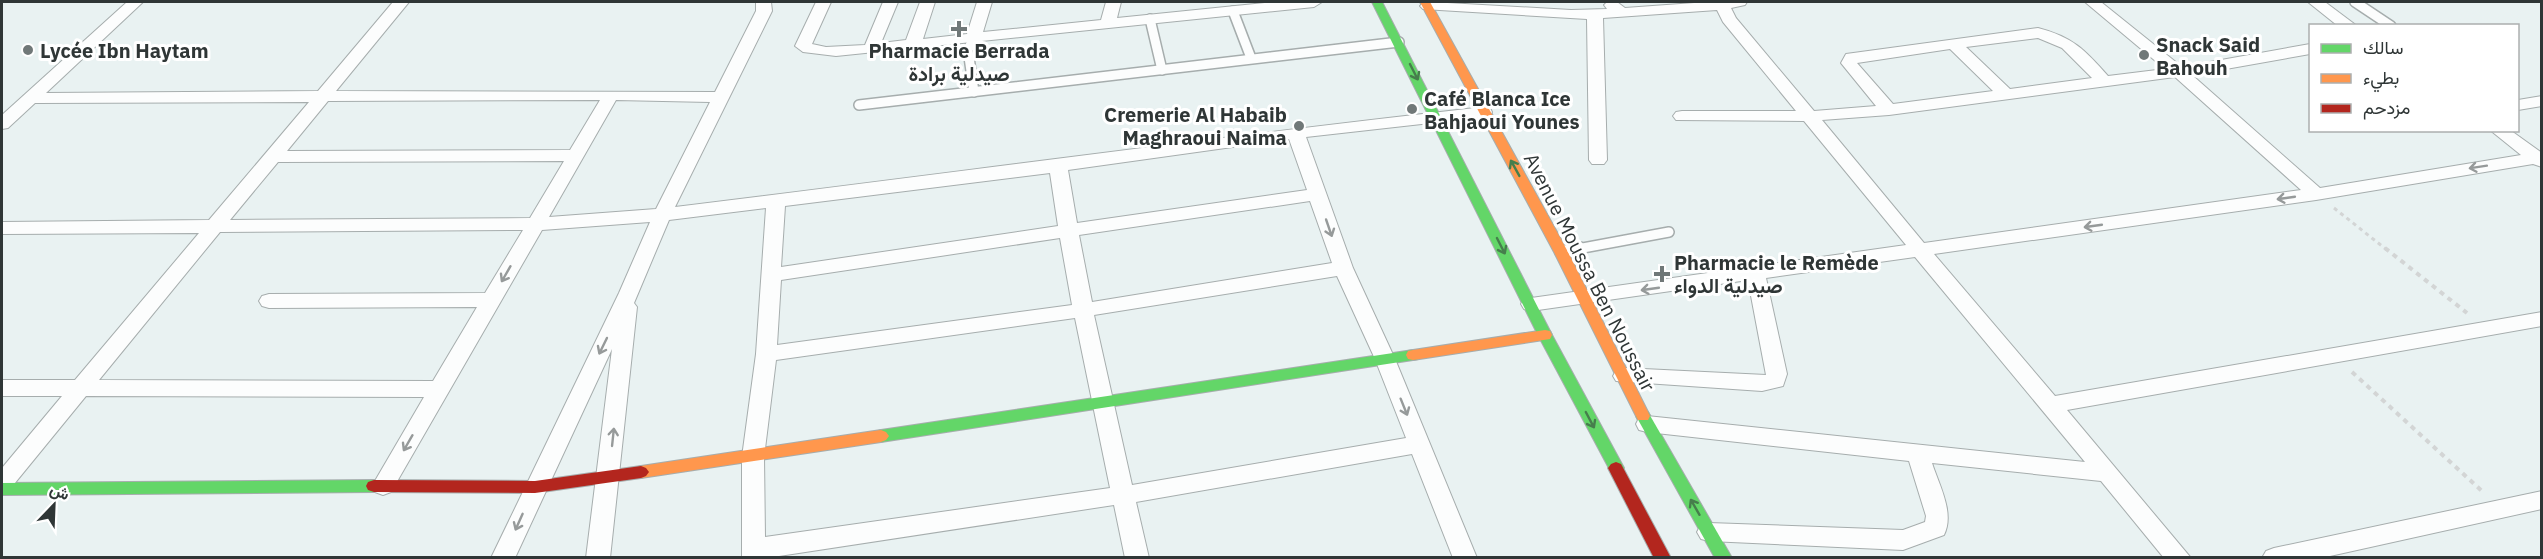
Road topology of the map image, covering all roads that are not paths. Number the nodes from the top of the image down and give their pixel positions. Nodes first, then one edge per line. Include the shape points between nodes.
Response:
1 (135, 2) edge
2 (401, 2) edge
3 (764, 2) edge
4 (823, 2) edge
5 (890, 2) edge
6 (927, 2) edge
7 (984, 2) edge
8 (1113, 2) edge
9 (1314, 2) edge
10 (1377, 2) edge
11 (1608, 2) edge
12 (1728, 2) edge
13 (2092, 2) edge
14 (2316, 2) edge
15 (2355, 2) edge
16 (1426, 4) edge
17 (1226, 8) edge
18 (1622, 13) junction
19 (1595, 16) junction
20 (1150, 19) junction
21 (1108, 23) junction
22 (2346, 24) edge
23 (2388, 24) edge
24 (973, 39) junction
25 (1399, 42) junction
26 (913, 44) junction
27 (1954, 44) junction
28 (871, 49) junction
29 (2309, 49) edge
30 (1251, 58) junction
31 (1162, 70) junction
32 (2179, 72) junction
33 (2104, 82) junction
34 (974, 92) junction
35 (2006, 94) junction
36 (611, 95) junction
37 (324, 97) junction
38 (722, 97) junction
39 (31, 98) junction
40 (2541, 101) edge
41 (859, 105) dead end
42 (2519, 105) edge
43 (1888, 110) junction
44 (1484, 112) junction
45 (1682, 116) dead end
46 (1812, 116) junction
47 (1438, 118) junction
48 (2, 124) edge
49 (2501, 132) edge
50 (1296, 133) junction
51 (576, 155) junction
52 (274, 157) junction
53 (1598, 160) dead end
54 (2539, 160) edge
55 (1058, 166) junction
56 (1317, 194) junction
57 (2316, 194) junction
58 (776, 202) junction
59 (662, 215) junction
60 (535, 224) junction
61 (2, 228) edge
62 (215, 228) junction
63 (1669, 232) dead end
64 (1068, 233) junction
65 (1920, 250) junction
66 (1561, 252) junction
67 (1342, 268) junction
68 (1756, 273) junction
69 (770, 275) junction
70 (629, 294) junction
71 (1584, 298) junction
72 (491, 300) junction
73 (269, 301) dead end
74 (1531, 304) junction
75 (1084, 310) junction
76 (2541, 319) edge
77 (1545, 335) junction
78 (766, 354) junction
79 (1385, 359) junction
80 (1623, 376) junction
81 (2, 388) edge
82 (80, 389) junction
83 (439, 389) junction
84 (1101, 401) junction
85 (2050, 405) junction
86 (1647, 424) junction
87 (1419, 444) junction
88 (1918, 453) junction
89 (753, 457) junction
90 (2106, 473) junction
91 (609, 478) junction
92 (2, 483) edge
93 (383, 486) junction
94 (535, 487) junction
95 (2, 489) edge
96 (1123, 495) junction
97 (2541, 500) edge
98 (1709, 531) junction
99 (754, 553) edge
100 (503, 558) edge
101 (598, 558) edge
102 (1137, 558) edge
103 (1465, 558) edge
104 (1663, 558) edge
105 (1724, 558) edge
106 (2180, 558) edge
107 (2274, 558) edge

1 - 39 street
2 - 37 street
3 - 38 street via 764,11
4 - 28 street via 803,46 816,51
5 - 28 street
6 - 26 street
7 - 24 street
8 - 21 street
9 - 17 street
10 - 25 street
11 - 18 street
12 - 18 street
12 - 46 street via 1729,19
13 - 32 street
14 - 22 street
15 - 23 lane
16 - 19 street
16 - 44 street, Avenue Moussa Ben Noussair
17 - 20 street
17 - 30 lane
18 - 19 street
19 - 53 street
20 - 21 street
20 - 31 lane
21 - 24 street
24 - 26 street
24 - 34 lane via 968,50
25 - 30 lane
25 -> 47 street
26 - 28 street
27 - 33 street via 2038,33 2054,36 2068,42
27 - 35 street
27 - 43 street via 1852,57 1849,63
29 - 32 street
30 - 31 lane
31 - 34 lane
32 - 33 street
32 - 57 street
33 - 35 street
34 - 41 lane
35 - 43 street
36 - 37 street
36 - 38 street
36 - 51 street
37 - 39 street
37 - 52 street
38 - 59 street
39 - 48 street
40 - 42 street
43 - 46 street
44 - 47 street
66 -> 44 street, Avenue Moussa Ben Noussair
45 - 46 street
46 - 65 street
47 - 50 street
47 -> 74 street
49 - 54 street
50 - 55 street
50 - 56 street
51 - 52 street
51 - 60 street
52 - 62 street
54 -> 57 street
55 - 58 street
55 - 64 street
56 - 64 street
56 -> 67 street
57 -> 65 street
58 - 59 street
58 - 69 street
59 - 60 street
59 - 70 street
60 - 62 street
60 -> 72 street
61 - 62 street
62 - 82 street
63 - 66 lane
64 - 69 street
64 - 75 street
65 - 68 street
65 - 85 street
66 - 71 street, Avenue Moussa Ben Noussair
67 - 75 street
67 - 79 street
68 -> 71 street
68 - 80 street via 1776,381
69 - 78 street
91 -> 70 street
70 -> 94 street
71 - 74 street
71 - 80 street, Avenue Moussa Ben Noussair
72 - 73 street
72 - 83 street
74 - 77 street
75 - 78 street
75 - 84 street
76 - 85 street
77 - 79 street
77 -> 104 street
78 - 89 street
79 - 84 street
79 -> 87 street
80 - 86 street, Avenue Moussa Ben Noussair
81 - 82 street
82 - 83 street
82 - 92 street
83 -> 93 street
84 - 89 street
84 - 96 street
85 - 90 street
86 - 88 street
98 -> 86 street, Avenue Moussa Ben Noussair
87 - 96 street
87 - 103 street
88 - 90 street
88 - 98 street via 1938,516 1936,528 1903,540
89 - 91 street
89 - 99 street
90 - 106 street
91 - 94 street
91 - 101 street
93 - 94 street
93 - 95 street
94 -> 100 street
96 - 99 street
96 - 102 street
97 - 107 street
98 - 105 street, Avenue Moussa Ben Noussair

